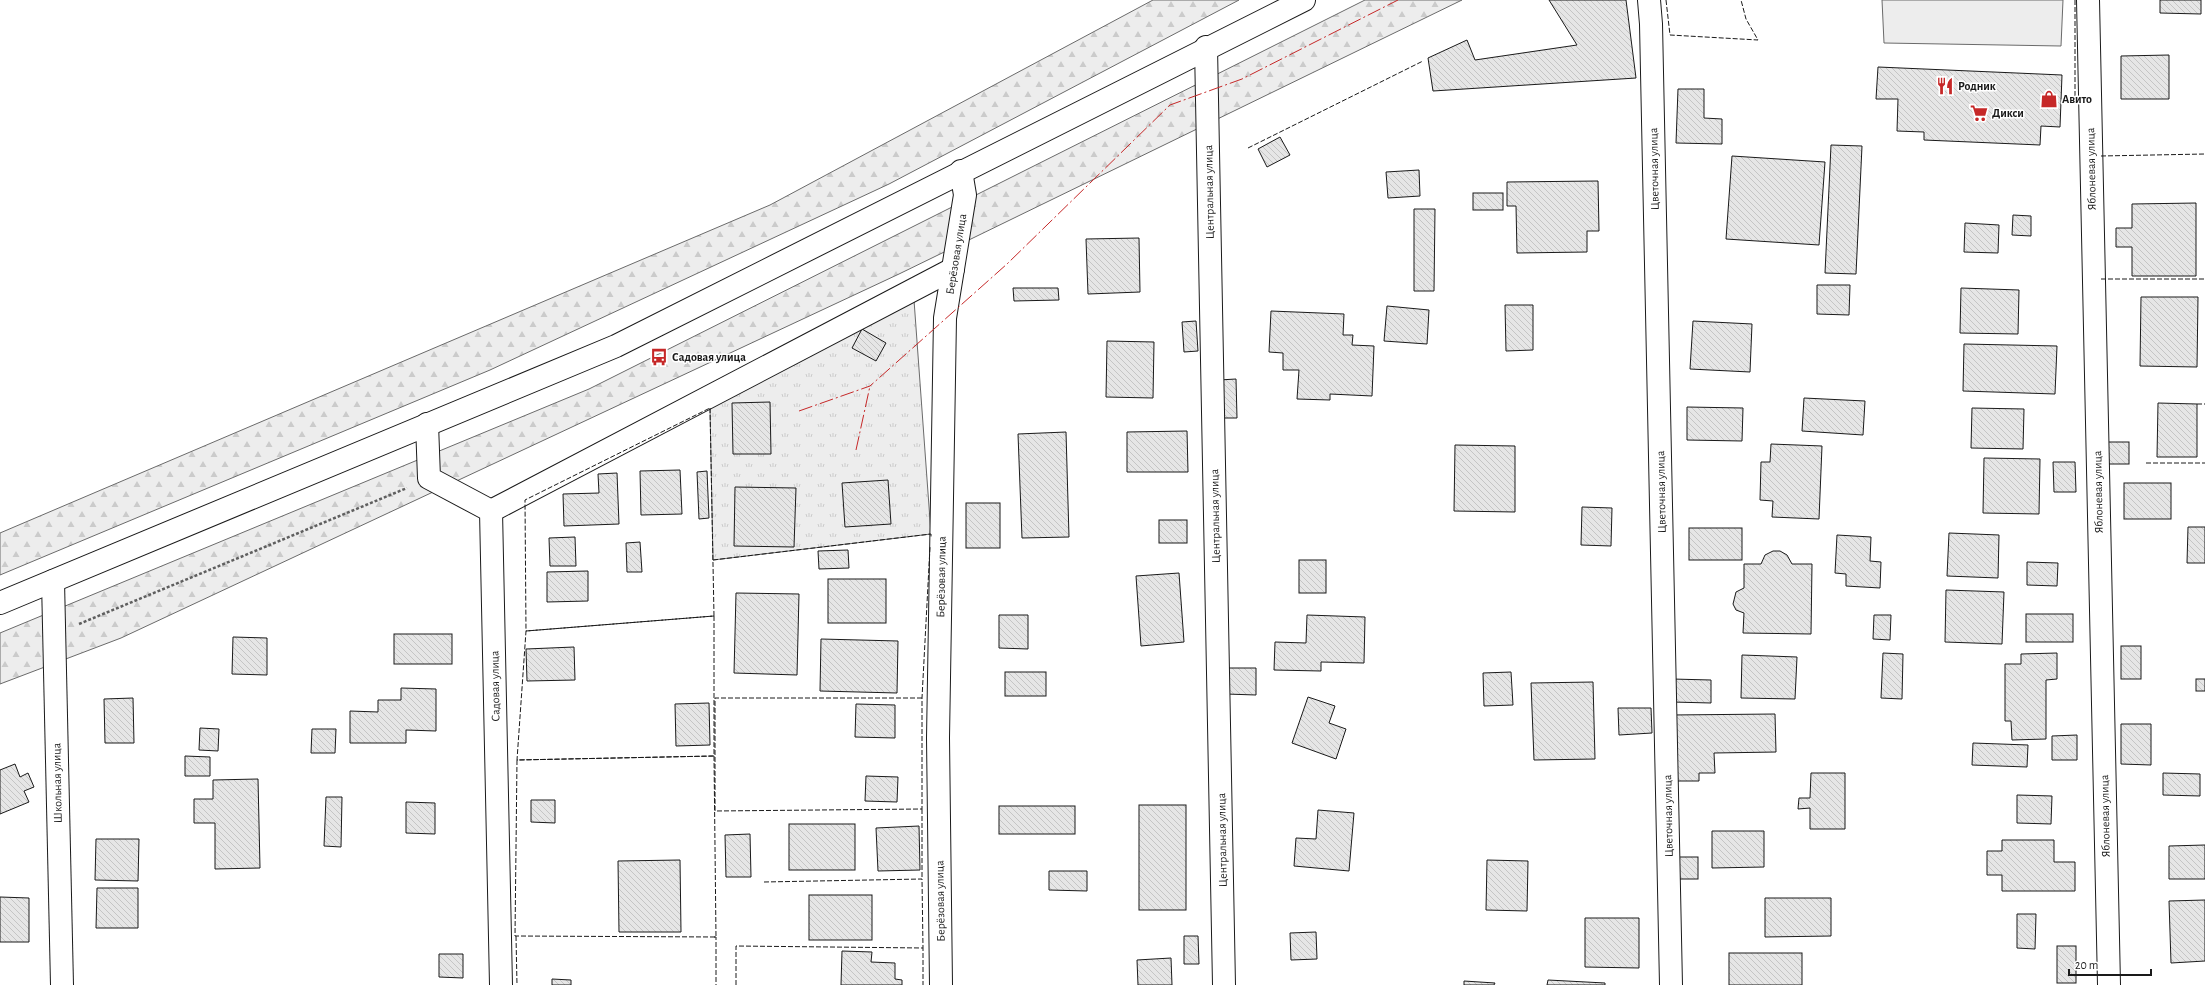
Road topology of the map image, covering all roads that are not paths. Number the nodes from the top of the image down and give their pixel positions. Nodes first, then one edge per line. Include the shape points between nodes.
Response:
1 (1304, 0) edge
2 (1649, 0) edge
3 (2088, 0) edge
4 (1206, 48) junction
5 (961, 171) junction
6 (953, 269) junction
7 (427, 424) junction
8 (491, 511) junction
9 (53, 581) junction
10 (0, 603) edge
11 (62, 985) edge
12 (501, 985) edge
13 (941, 985) edge
14 (1224, 985) edge
15 (1672, 985) edge
16 (2109, 985) edge

1 - 4 street
2 - 15 street, Цветочная улица via 1652,32
3 - 16 street, Яблоневая улица
4 - 5 street
4 - 14 street, Центральная улица
5 - 6 street, Берёзовая улица via 965,195
5 - 7 street via 616,346
6 - 8 street
6 - 13 street, Берёзовая улица via 945,318 938,738
7 - 8 street via 429,478
7 - 9 street
8 - 12 street, Садовая улица
9 - 10 street
9 - 11 street, Школьная улица

